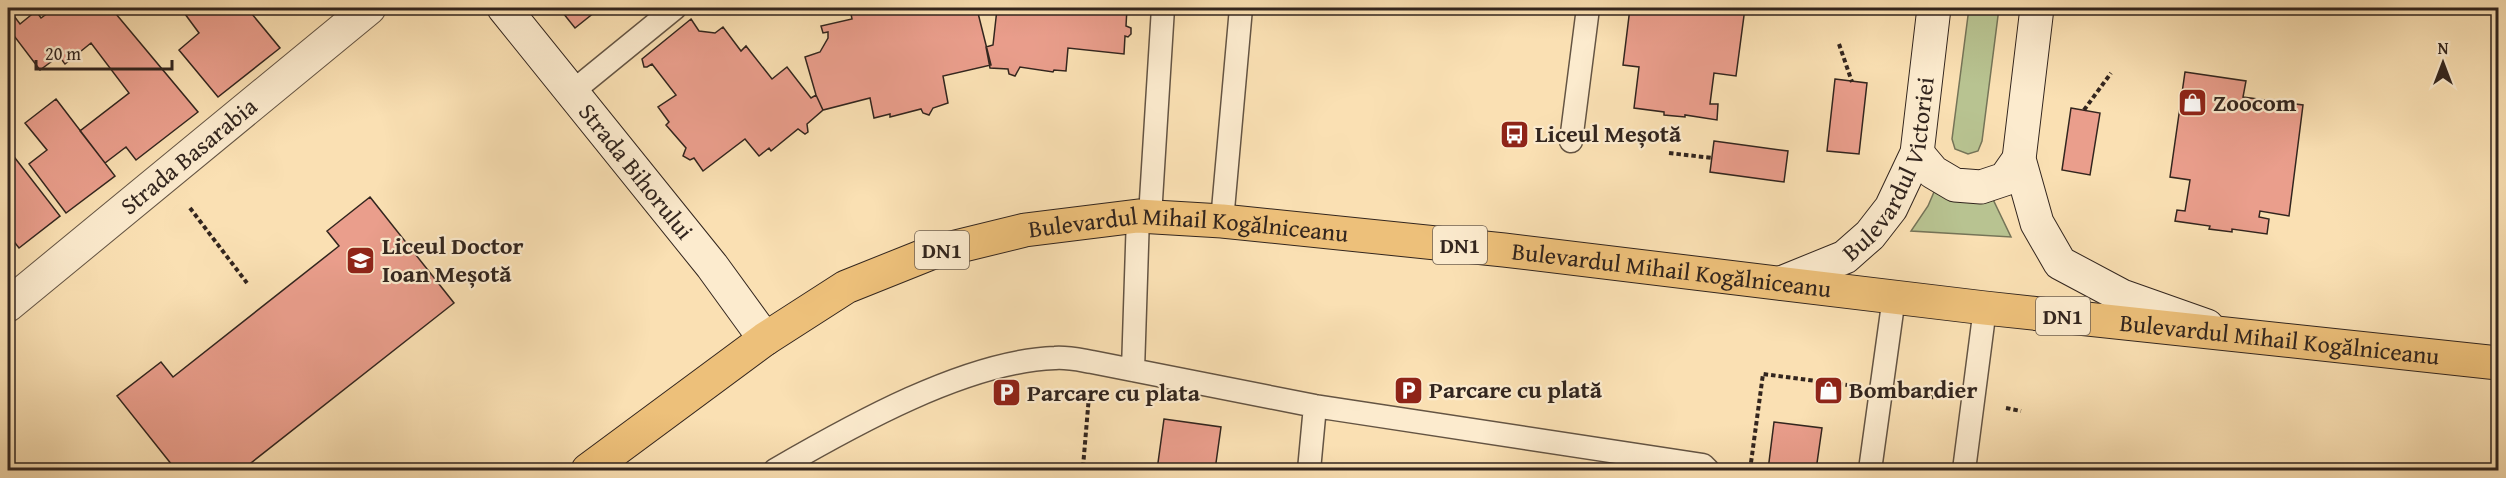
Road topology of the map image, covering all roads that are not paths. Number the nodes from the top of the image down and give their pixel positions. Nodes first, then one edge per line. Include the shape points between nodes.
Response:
1 (369, 8) edge
2 (504, 8) edge
3 (675, 8) edge
4 (1163, 8) edge
5 (1241, 8) edge
6 (1588, 8) edge
7 (1934, 8) edge
8 (2037, 8) edge
9 (572, 92) junction
10 (1571, 141) dead end
11 (1917, 153) junction
12 (2019, 159) junction
13 (1144, 216) junction
14 (1222, 221) junction
15 (1781, 283) junction
16 (1894, 297) junction
17 (8, 305) edge
18 (1986, 308) junction
19 (2232, 334) junction
20 (765, 339) junction
21 (2499, 363) edge
22 (1132, 370) junction
23 (1315, 406) junction
24 (588, 471) edge
25 (775, 471) edge
26 (1309, 471) edge
27 (1708, 471) edge
28 (1870, 471) edge
29 (1964, 471) edge

1 - 17 main road, Strada Basarabia
2 - 9 main road, Strada Bihorului
3 - 9 lane
4 - 13 lane
5 - 14 lane
6 - 10 lane
7 - 11 main road, Bulevardul Victoriei
8 - 12 main road
9 - 20 main road, Strada Bihorului via 712,266
11 - 12 main road via 1933,172 1955,185 1981,187 2005,179
11 - 15 main road, Bulevardul Victoriei via 1891,208 1870,234 1845,257
12 - 19 main road via 2037,223 2060,262 2122,296
13 - 14 main road, Bulevardul Mihail Kogălniceanu / DN1
13 - 20 main road, Bulevardul Mihail Kogălniceanu / DN1 via 1025,230 931,253 846,287
13 - 22 lane
14 - 15 main road, Bulevardul Mihail Kogălniceanu / DN1
15 - 16 main road, Bulevardul Mihail Kogălniceanu / DN1
16 - 18 main road, Bulevardul Mihail Kogălniceanu / DN1
16 - 28 lane
18 - 19 main road, Bulevardul Mihail Kogălniceanu / DN1
18 - 29 lane
19 - 21 main road, Bulevardul Mihail Kogălniceanu / DN1
20 - 24 main road, Bulevardul Mihail Kogălniceanu / DN1
22 - 23 lane
22 - 25 lane via 1056,358 972,373 877,415
23 - 26 lane
23 - 27 lane via 1703,465

